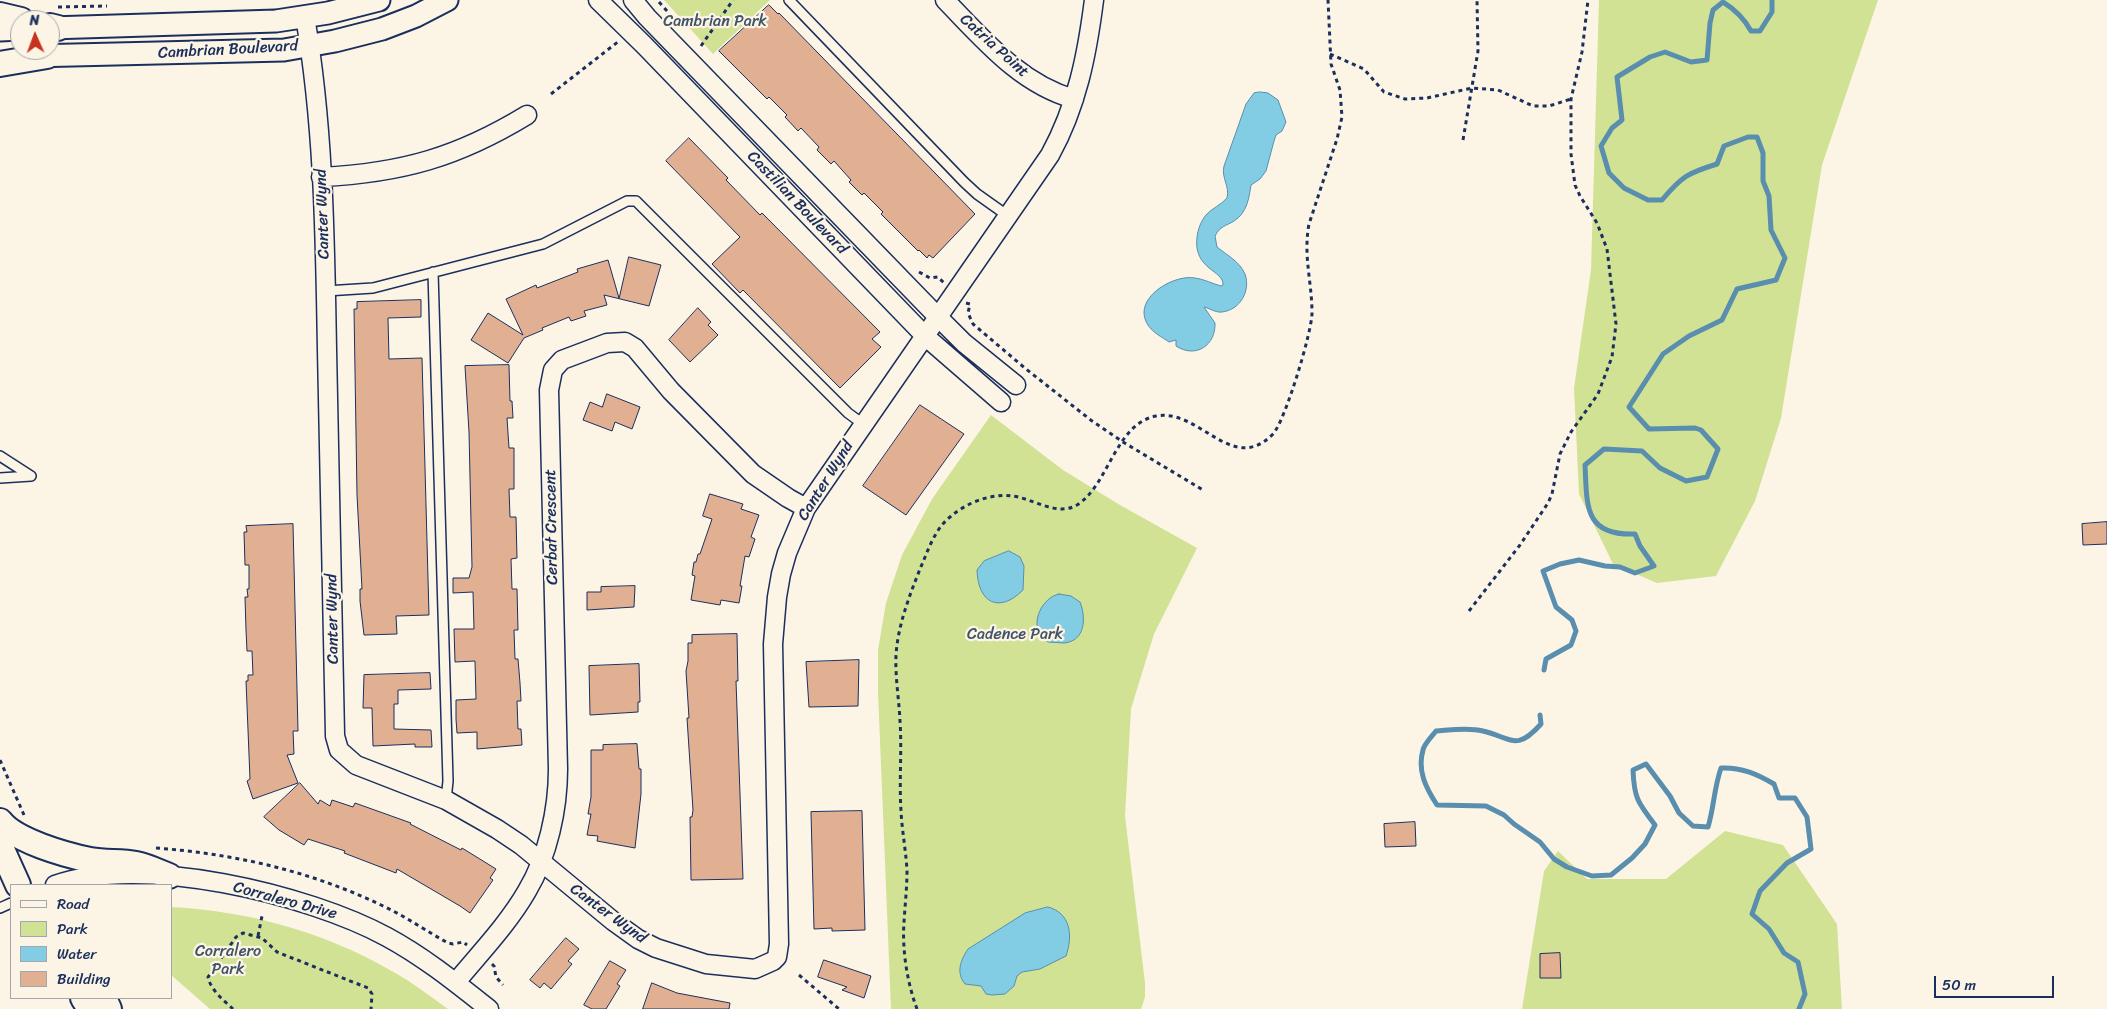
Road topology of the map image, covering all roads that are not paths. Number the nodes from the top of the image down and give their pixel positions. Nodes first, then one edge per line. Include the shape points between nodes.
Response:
1 (379, 0) edge
2 (447, 0) edge
3 (598, 0) edge
4 (633, 0) edge
5 (789, 0) edge
6 (945, 0) edge
7 (1094, 0) edge
8 (305, 17) junction
9 (60, 22) edge
10 (310, 46) junction
11 (60, 56) edge
12 (24, 60) edge
13 (0, 64) edge
14 (1074, 99) junction
15 (527, 115) dead end
16 (321, 177) junction
17 (1008, 216) junction
18 (433, 272) junction
19 (326, 291) junction
20 (938, 317) junction
21 (926, 337) junction
22 (1016, 385) dead end
23 (1002, 402) dead end
24 (862, 424) junction
25 (0, 456) edge
26 (1, 478) edge
27 (806, 508) junction
28 (446, 800) junction
29 (0, 821) edge
30 (0, 845) edge
31 (540, 862) junction
32 (163, 881) edge
33 (18, 884) edge
34 (59, 884) edge
35 (456, 982) junction
36 (490, 1009) edge

1 - 8 street, Cambrian Boulevard
2 - 10 street, Cambrian Boulevard via 400,22
3 - 21 street, Castilian Boulevard
4 - 20 street, Castilian Boulevard
5 - 17 lane via 964,182
6 - 14 street, Catria Point via 1015,69 1040,86
7 - 14 street, Canter Wynd
8 - 9 street, Cambrian Boulevard via 276,21
8 - 10 street, Canter Wynd
10 - 11 street, Cambrian Boulevard via 284,50
10 - 16 street, Canter Wynd
12 - 13 main road
14 - 17 street, Canter Wynd via 1050,155
15 - 16 street via 474,145 423,162 380,172
16 - 19 street, Canter Wynd
17 - 20 street, Canter Wynd
18 - 19 lane via 373,288
18 - 24 lane via 543,244 627,201 636,201
18 - 28 lane
19 - 28 street, Canter Wynd via 336,742 356,764
20 - 21 street, Canter Wynd
20 - 22 street, Castilian Boulevard via 964,343
21 - 23 street, Castilian Boulevard
21 - 24 street, Canter Wynd
24 - 27 street, Canter Wynd
25 - 26 lane via 31,476
27 - 31 street, Canter Wynd via 781,574 774,620 779,944 774,961 764,967 744,969 706,964 656,948 613,922
27 - 31 street, Cerbat Crescent via 753,474 686,407 631,345 616,341 607,343 562,360 553,370 549,390 558,785 553,818
28 - 31 street, Canter Wynd via 497,829
29 - 32 main road via 20,836 65,853 92,860 138,864
30 - 33 main road
31 - 35 street, Cerbat Crescent via 526,893
32 - 34 street, Corralero Drive via 108,874
32 - 35 street, Corralero Drive via 255,889 319,907 386,937
35 - 36 street, Corralero Drive

